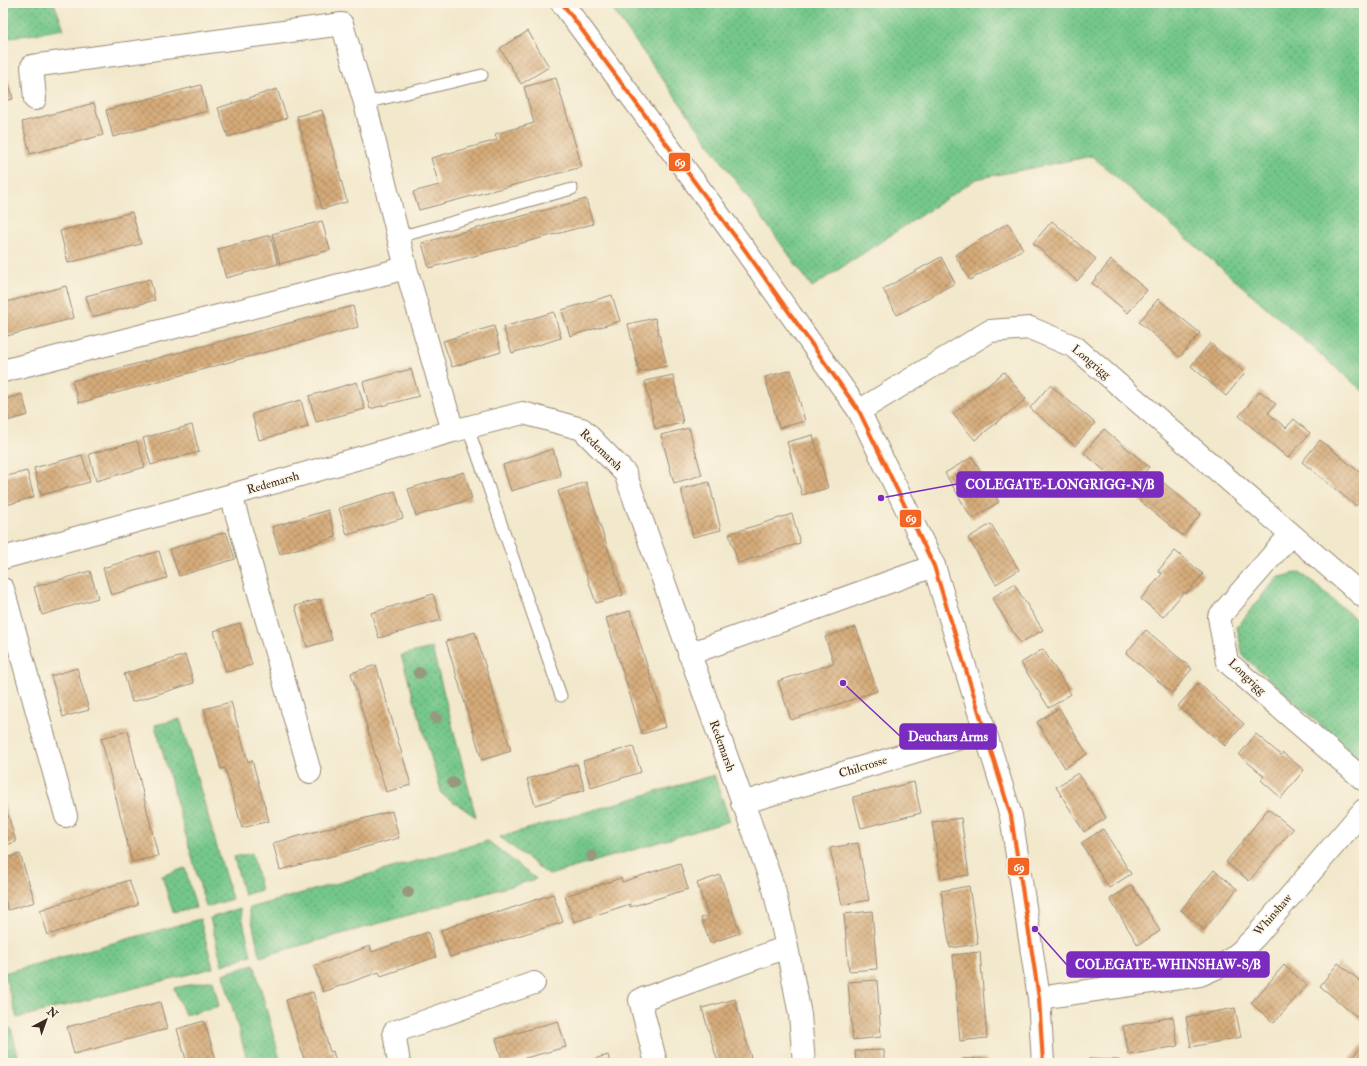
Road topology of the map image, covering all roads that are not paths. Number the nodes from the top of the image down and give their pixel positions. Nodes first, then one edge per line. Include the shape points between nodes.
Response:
1 (565, 7) edge
2 (482, 75) dead end
3 (36, 99) dead end
4 (365, 103) junction
5 (572, 189) dead end
6 (399, 237) junction
7 (406, 268) junction
8 (3, 371) edge
9 (859, 411) junction
10 (460, 430) junction
11 (231, 495) junction
12 (1290, 534) junction
13 (3, 558) edge
14 (934, 566) junction
15 (3, 589) edge
16 (1364, 597) edge
17 (689, 654) junction
18 (561, 696) dead end
19 (984, 731) junction
20 (310, 772) dead end
21 (1364, 780) edge
22 (742, 803) junction
23 (1364, 810) edge
24 (66, 816) dead end
25 (787, 947) junction
26 (534, 983) dead end
27 (1039, 998) junction
28 (399, 1063) edge
29 (656, 1063) edge
30 (804, 1063) edge
31 (1043, 1063) edge

1 - 9 street via 745,250
2 - 4 lane
3 - 4 street via 32,66 342,24
4 - 6 street
5 - 6 lane
6 - 7 street
7 - 8 street
7 - 10 street
9 - 12 street, Longrigg via 990,331 1030,328 1075,347
9 - 14 street
10 - 11 street, Redemarsh
10 - 17 street, Redemarsh via 522,413 582,429 625,473
10 - 18 lane
11 - 13 street, Redemarsh
11 - 20 street
12 - 16 street, Longrigg
12 - 21 street, Longrigg via 1219,617 1227,662
14 - 17 street
14 - 19 street
15 - 24 street
17 - 22 street, Redemarsh
19 - 22 street, Chilcrosse
19 - 27 street via 1012,816
22 - 25 street, Redemarsh via 774,889
23 - 27 street, Whinshaw via 1256,936 1225,964 1200,975
25 - 29 street via 640,1000
25 - 30 street, Redemarsh via 800,1014
26 - 28 street via 394,1032
27 - 31 street

